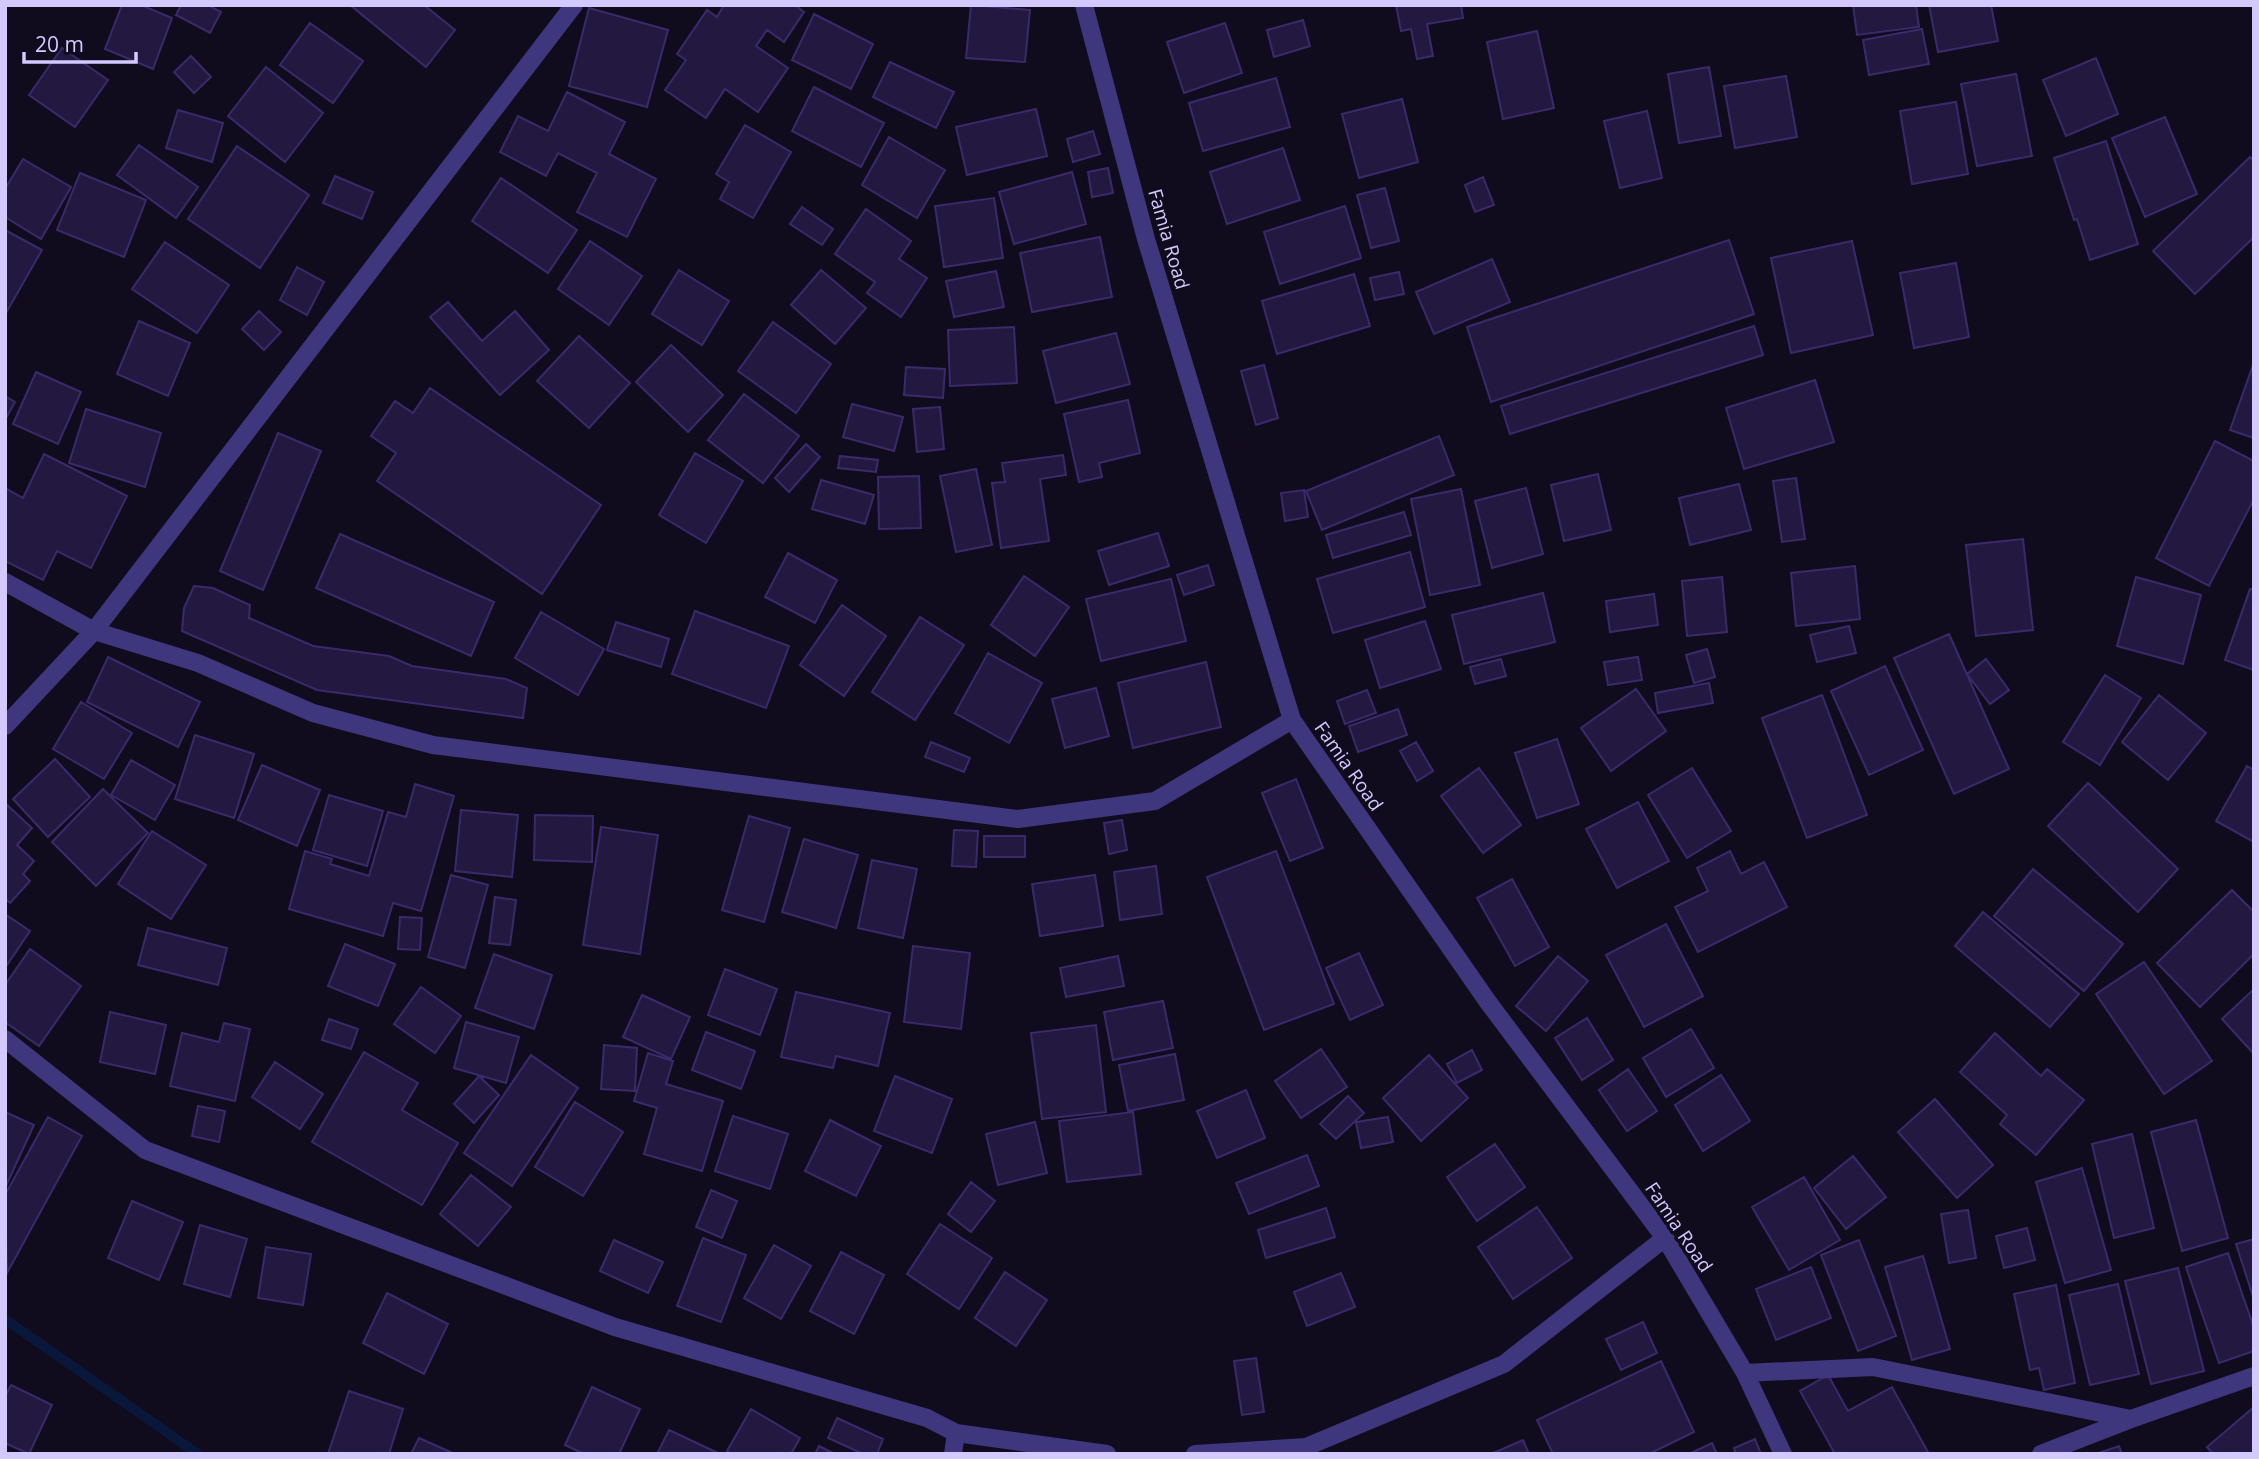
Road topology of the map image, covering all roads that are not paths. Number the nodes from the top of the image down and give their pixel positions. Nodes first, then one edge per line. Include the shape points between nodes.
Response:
1 (574, 5) edge
2 (1084, 5) edge
3 (5, 582) edge
4 (94, 631) junction
5 (1292, 720) junction
6 (5, 726) edge
7 (5, 1040) edge
8 (1665, 1238) junction
9 (1745, 1373) junction
10 (2254, 1376) edge
11 (2131, 1419) junction
12 (956, 1433) junction
13 (953, 1454) edge
14 (1107, 1454) edge
15 (1195, 1454) edge
16 (1783, 1454) edge
17 (2041, 1454) edge

1 - 4 street
2 - 5 street, Famia Road via 1146,239
3 - 4 street
4 - 5 street via 198,663 313,713 433,745 1018,819 1154,801
4 - 6 street
5 - 8 street, Famia Road via 1488,1002
7 - 12 street via 145,1150 615,1327 927,1418
8 - 9 street, Famia Road
8 - 15 street via 1504,1364 1306,1447
9 - 11 street via 1873,1367
9 - 16 street, Famia Road
10 - 11 street
11 - 17 street
12 - 13 street
12 - 14 street

